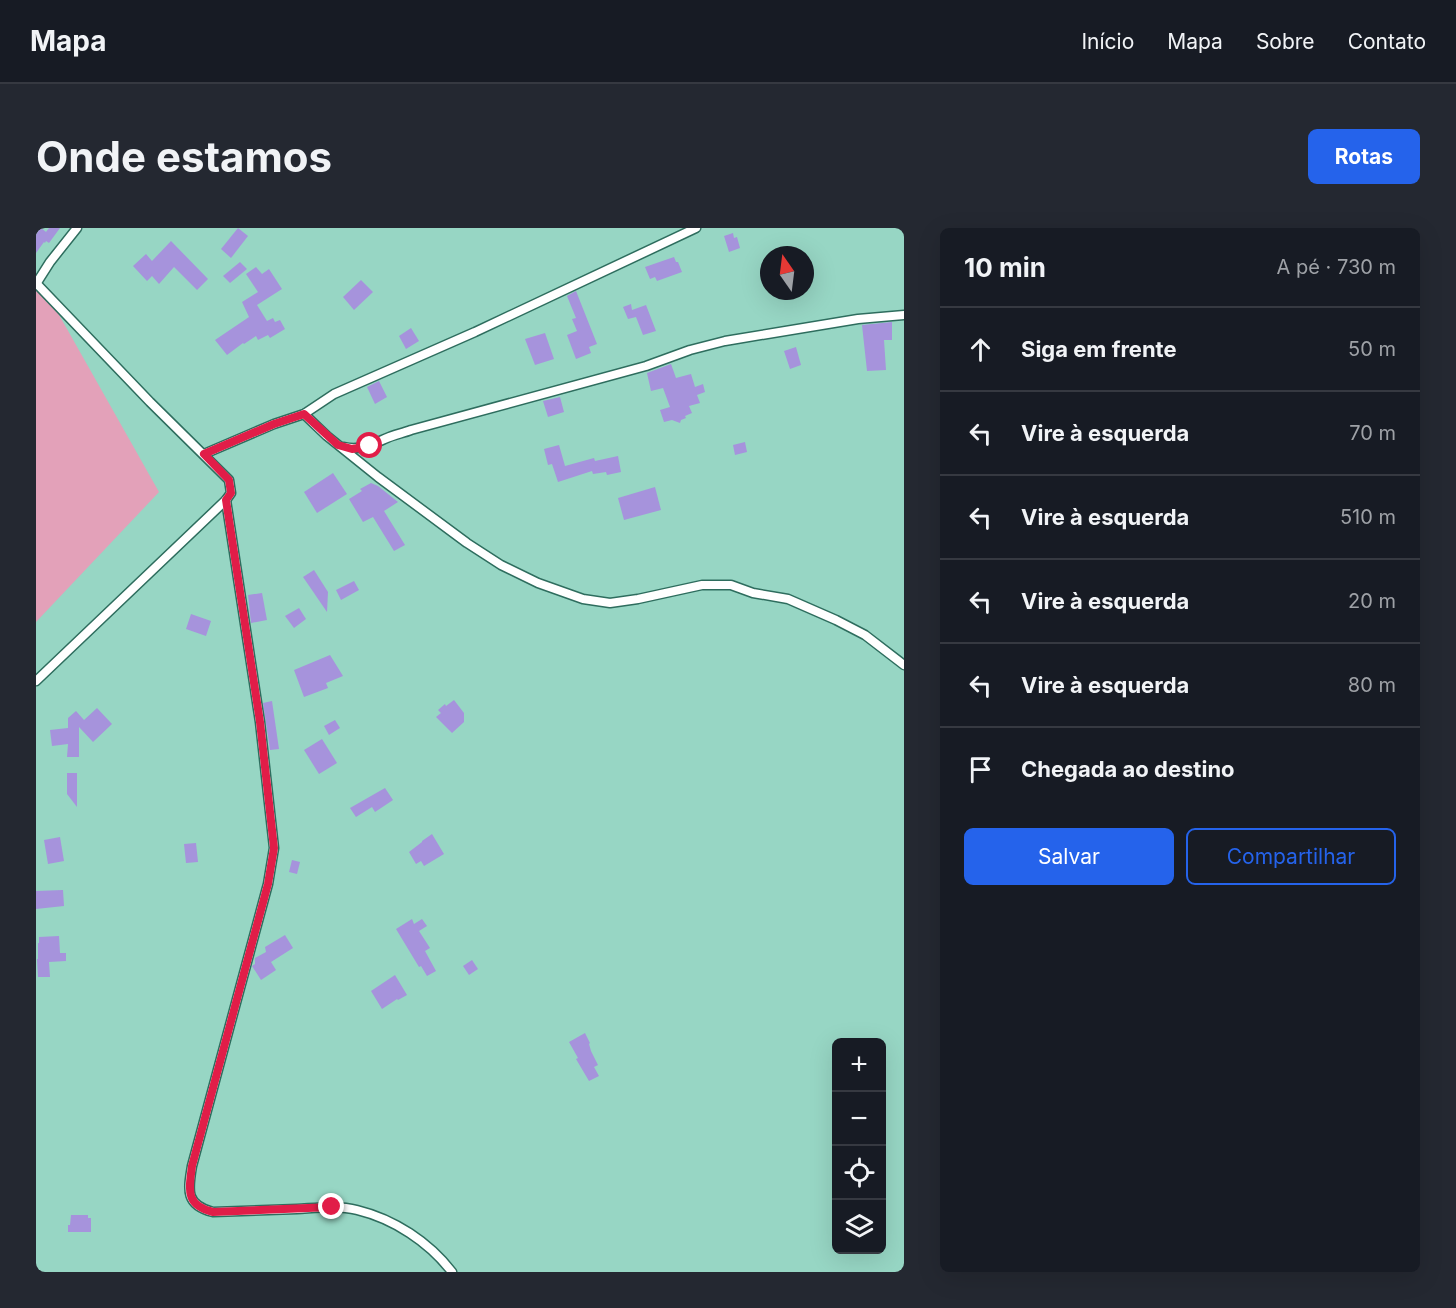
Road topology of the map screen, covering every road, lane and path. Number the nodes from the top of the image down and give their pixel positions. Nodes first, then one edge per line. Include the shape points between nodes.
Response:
1 (76, 228) edge
2 (696, 228) edge
3 (36, 283) edge
4 (904, 315) edge
5 (304, 414) junction
6 (338, 445) junction
7 (204, 454) junction
8 (226, 500) junction
9 (904, 665) edge
10 (36, 681) edge
11 (452, 1272) edge

1 - 3 street
2 - 5 street via 334,394
3 - 7 street
4 - 6 street via 725,341 411,430 370,446 352,449
5 - 6 street
5 - 7 street
6 - 9 street via 467,543 538,584 583,599 610,603 702,585 731,585 788,599 836,620 865,635
7 - 8 street via 229,480 231,493
8 - 10 street
8 - 11 street via 260,722 274,848 268,884 192,1166 192,1200 213,1212 332,1207 356,1210 390,1221 429,1246

